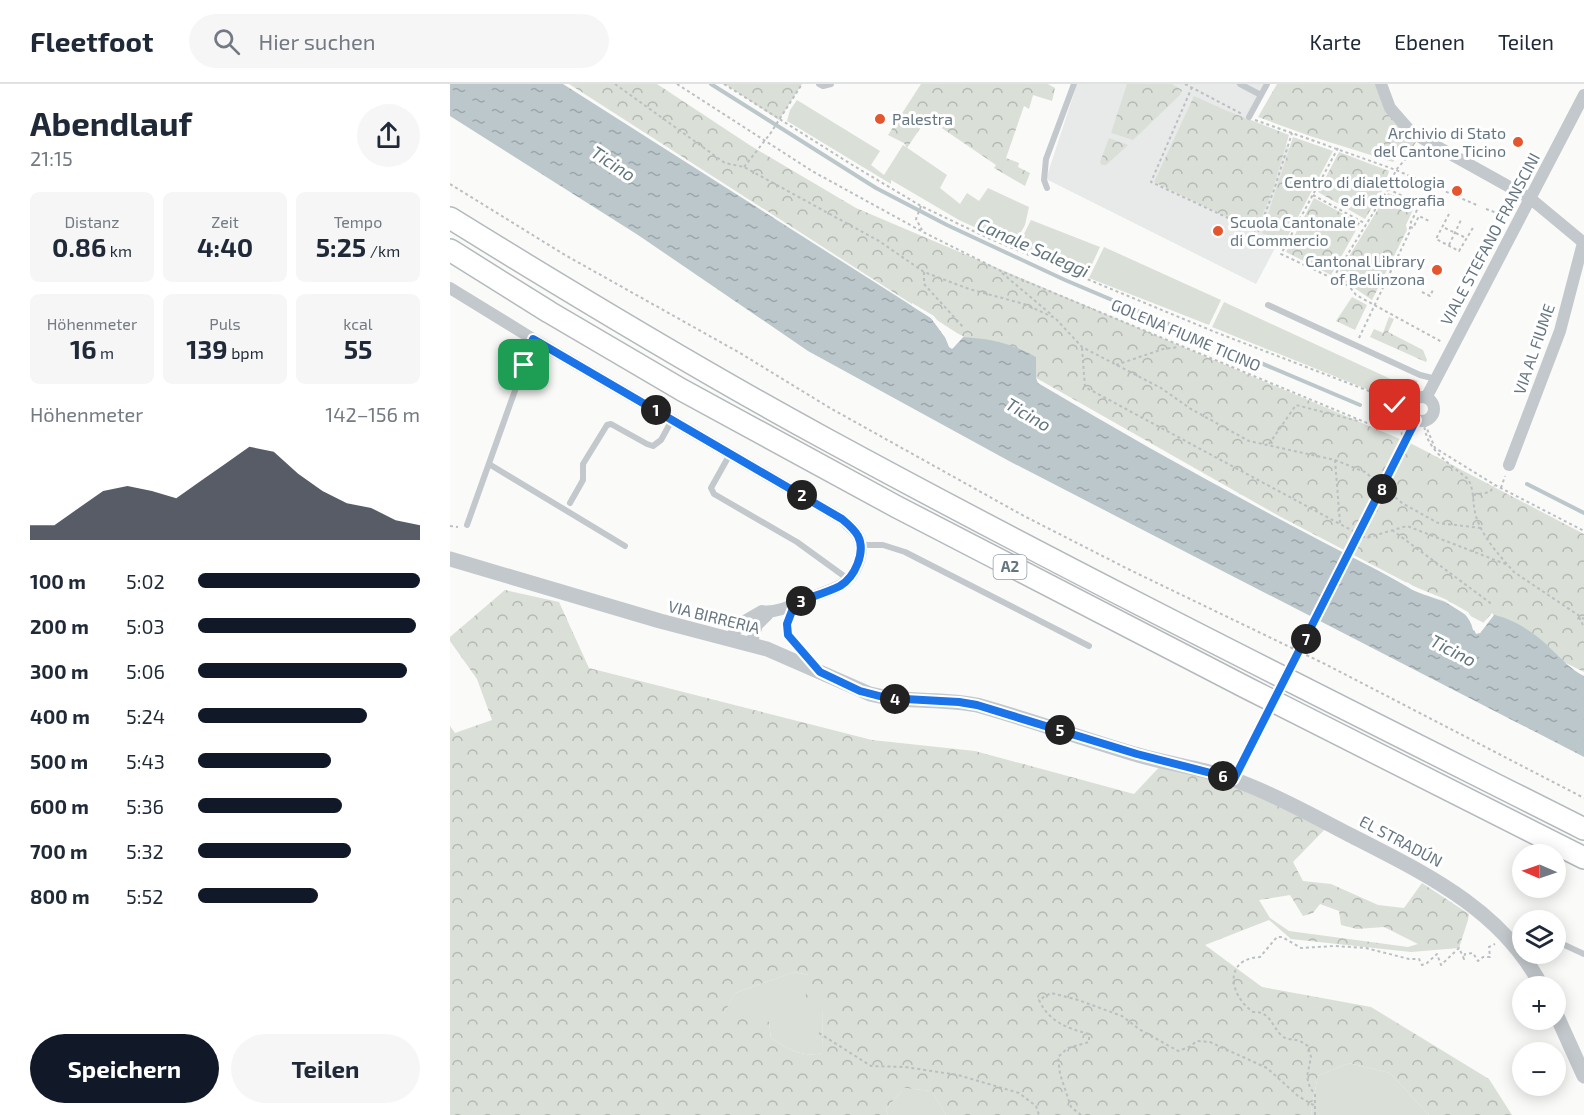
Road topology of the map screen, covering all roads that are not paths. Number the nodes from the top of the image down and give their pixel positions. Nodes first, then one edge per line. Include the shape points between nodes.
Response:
1 (819, 84) edge
2 (831, 84) edge
3 (1074, 84) edge
4 (1240, 84) edge
5 (1267, 84) edge
6 (1381, 84) edge
7 (1584, 95) edge
8 (1261, 96) junction
9 (1579, 115) edge
10 (1249, 117) road end
11 (1047, 188) dead end
12 (1531, 199) junction
13 (450, 218) edge
14 (1584, 243) edge
15 (450, 250) edge
16 (450, 288) edge
17 (1268, 305) dead end
18 (533, 339) junction
19 (1436, 379) junction
20 (1426, 398) junction
21 (673, 420) junction
22 (730, 453) junction
23 (489, 464) junction
24 (1509, 465) dead end
25 (570, 503) dead end
26 (467, 525) dead end
27 (861, 545) junction
28 (625, 546) dead end
29 (450, 559) edge
30 (848, 579) junction
31 (795, 603) junction
32 (769, 612) junction
33 (729, 639) junction
34 (751, 644) junction
35 (1089, 646) dead end
36 (820, 672) junction
37 (1210, 773) joint
38 (1584, 829) edge
39 (1584, 858) edge
40 (1512, 942) edge
41 (1566, 946) edge
42 (1584, 954) edge
43 (1563, 1030) edge
44 (1584, 1076) edge

1 - 2 lane
3 - 11 lane via 1046,159
4 - 8 lane
5 - 8 lane
6 - 12 street via 1390,108 1411,132
7 - 9 street, VIALE STEFANO FRANSCINI
8 - 10 lane
9 - 12 street, VIALE STEFANO FRANSCINI
12 - 14 street
12 - 19 street, VIALE STEFANO FRANSCINI
13 - 38 highway, A2 via 632,329 842,448 1185,628
14 - 24 street, VIA AL FIUME via 1560,331
15 - 39 highway, A2 via 625,357 846,480
16 - 18 street
17 - 19 lane
18 - 21 street
18 - 23 lane
19 - 20 street, VIALE STEFANO FRANSCINI
20 - 20 street via 1434,410 1431,417 1415,416 1418,398
21 - 22 street
21 - 25 lane via 653,446 607,424 583,464 583,480
22 - 27 street via 842,519 855,531
22 - 30 lane via 712,491 797,542
23 - 26 lane
23 - 28 lane
27 - 30 street via 857,566
27 - 35 lane via 883,545 905,552
29 - 33 street, VIA BIRRERIA
30 - 31 street
31 - 32 street
31 - 36 lane via 787,624 788,635
32 - 33 street via 762,611 743,622
32 - 34 street via 757,625
33 - 34 street, VIA BIRRERIA
34 - 36 street, VIA BIRRERIA
36 - 37 street, VIA BIRRERIA via 870,694 977,705
37 - 40 street, EL STRADÚN via 1269,794 1426,874 1471,903
41 - 42 lane
43 - 44 street

